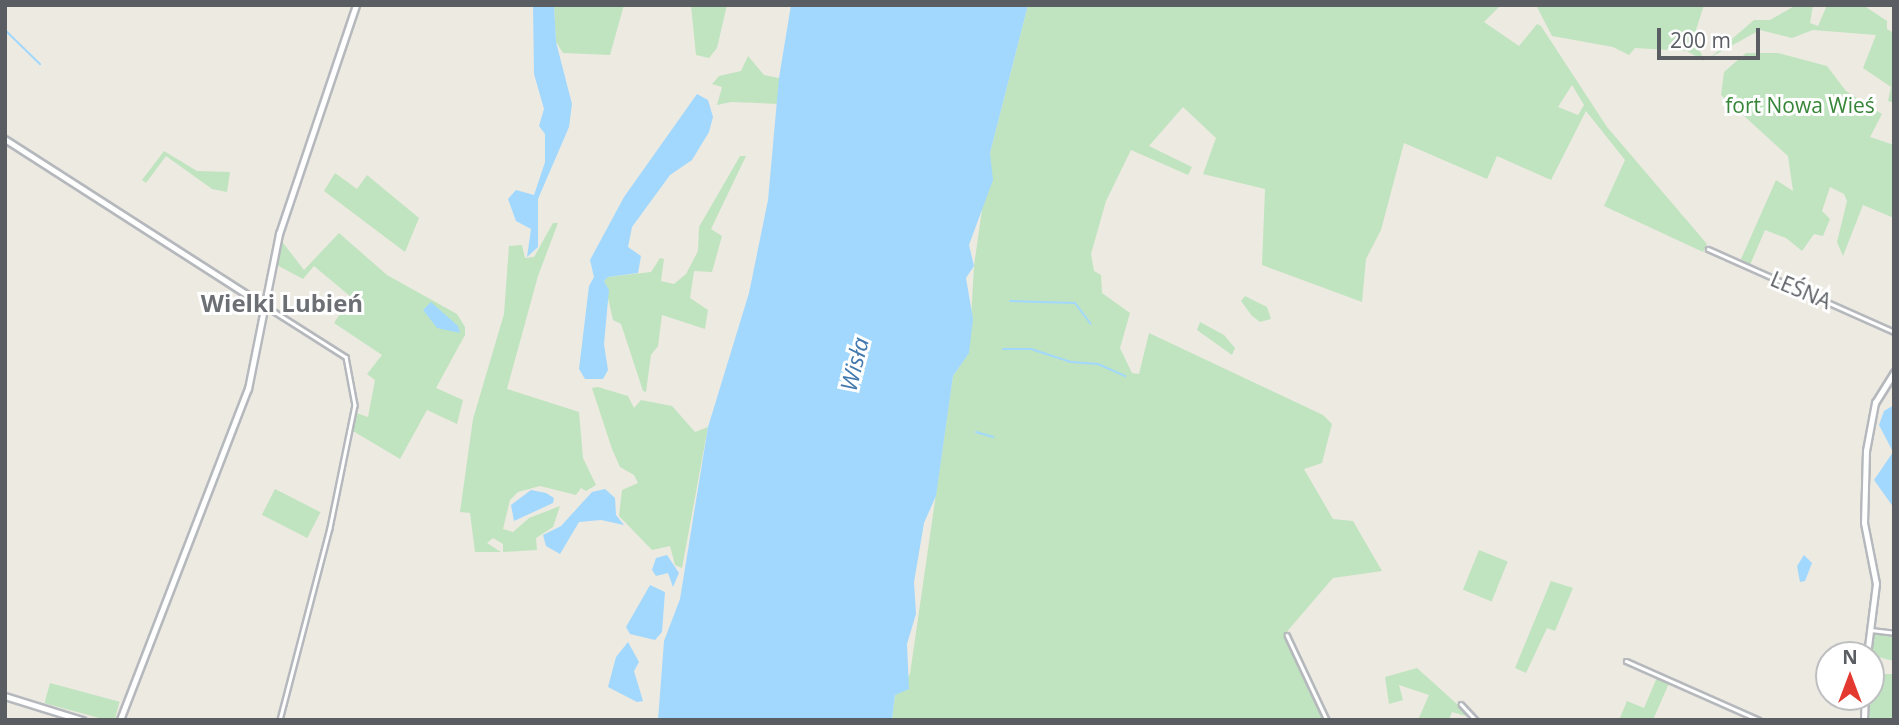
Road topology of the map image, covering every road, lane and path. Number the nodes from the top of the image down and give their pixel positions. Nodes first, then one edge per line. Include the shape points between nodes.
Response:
1 (356, 5) edge
2 (5, 139) edge
3 (1708, 249) dead end
4 (264, 305) junction
5 (1894, 332) edge
6 (1894, 372) edge
7 (1871, 629) junction
8 (1894, 633) edge
9 (1287, 635) dead end
10 (1869, 641) edge
11 (1626, 661) dead end
12 (5, 696) edge
13 (1461, 704) dead end
14 (82, 720) edge
15 (120, 720) edge
16 (280, 720) edge
17 (1327, 720) edge
18 (1476, 720) edge
19 (1759, 720) edge

1 - 4 street via 303,151
2 - 4 street
3 - 5 street, LEŚNA
4 - 15 street via 241,410
4 - 16 street via 346,357 355,405 333,515
6 - 7 street via 1875,403 1866,451 1863,519 1876,584
7 - 8 street
7 - 10 street
9 - 17 street
11 - 19 street
12 - 14 street
13 - 18 street

